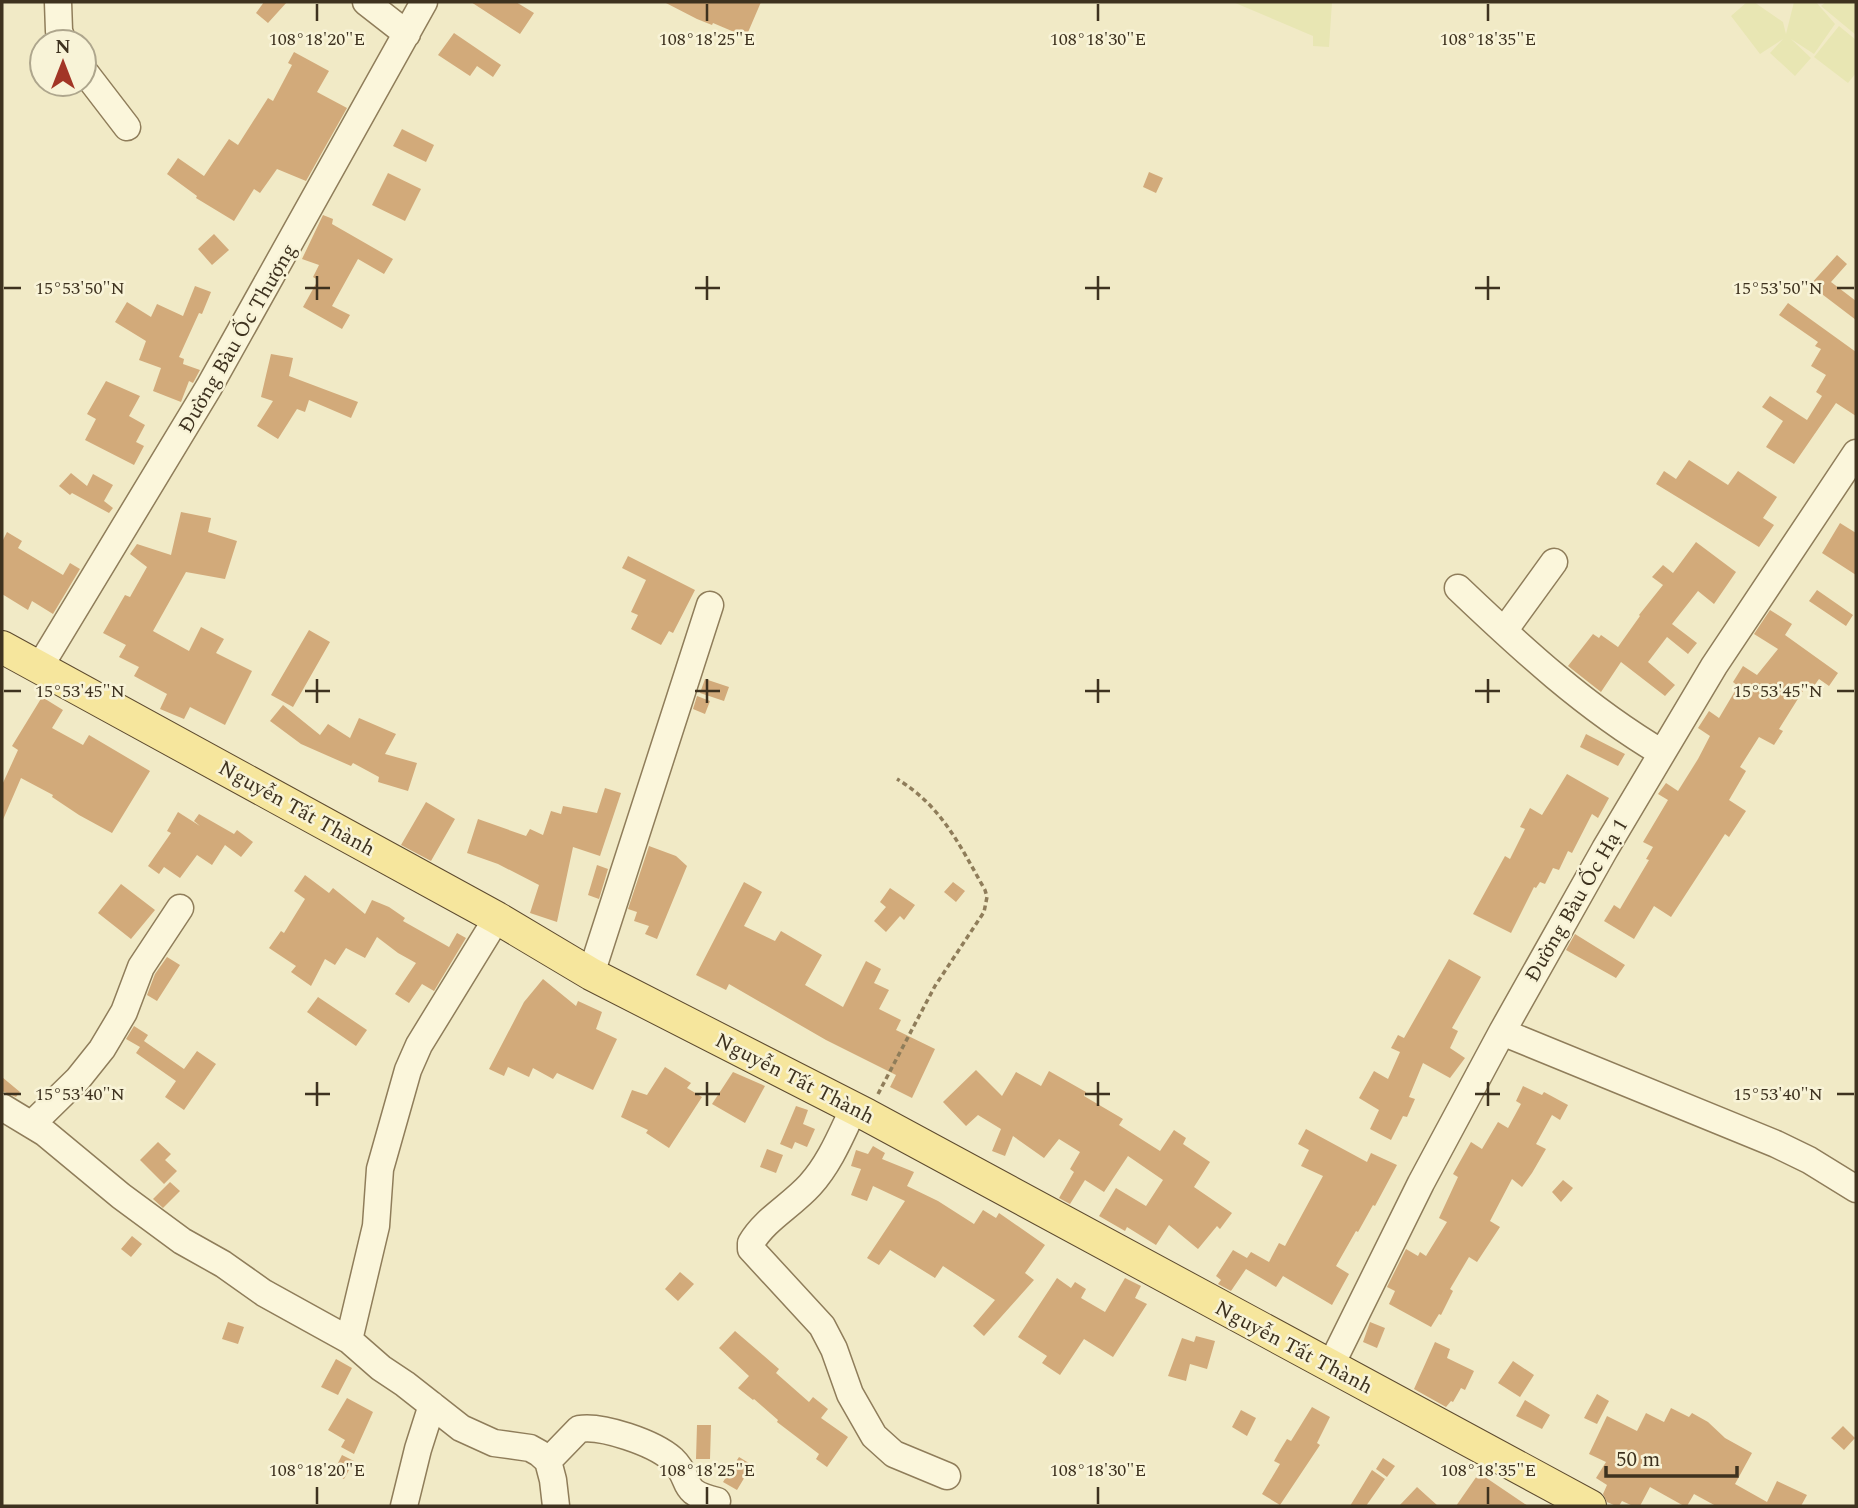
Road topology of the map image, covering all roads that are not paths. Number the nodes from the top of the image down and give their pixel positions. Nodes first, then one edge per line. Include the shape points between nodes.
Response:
1 (58, 2) edge
2 (366, 2) edge
3 (424, 2) edge
4 (59, 28) edge
5 (407, 34) junction
6 (98, 89) edge
7 (127, 127) dead end
8 (1856, 453) edge
9 (1554, 562) dead end
10 (1458, 588) dead end
11 (710, 605) dead end
12 (1504, 631) junction
13 (2, 647) edge
14 (39, 668) junction
15 (1662, 753) junction
16 (180, 908) dead end
17 (497, 918) junction
18 (591, 974) junction
19 (1502, 1032) junction
20 (2, 1107) edge
21 (860, 1111) junction
22 (32, 1124) junction
23 (1856, 1189) edge
24 (349, 1340) junction
25 (1330, 1367) junction
26 (432, 1405) junction
27 (548, 1461) junction
28 (947, 1476) dead end
29 (718, 1501) dead end
30 (404, 1506) edge
31 (556, 1506) edge
32 (1590, 1506) edge

1 - 4 street
2 - 5 street
3 - 5 street, Đường Bàu Ốc Thượng
5 - 14 street, Đường Bàu Ốc Thượng via 197,409
6 - 7 street
8 - 15 street, Đường Bàu Ốc Hạ 1 via 1714,666
9 - 12 street
10 - 12 street
11 - 18 street
12 - 15 street via 1585,702
13 - 14 main road, Nguyễn Tất Thành
14 - 17 main road, Nguyễn Tất Thành
15 - 19 street, Đường Bàu Ốc Hạ 1
16 - 22 street via 141,967 124,1012 102,1049
17 - 18 main road, Nguyễn Tất Thành
17 - 24 street via 408,1070 380,1168 376,1226
18 - 21 main road, Nguyễn Tất Thành
19 - 23 street via 1767,1140
19 - 25 street, Đường Bàu Ốc Hạ 1
20 - 22 street
21 - 25 main road, Nguyễn Tất Thành
21 - 28 street via 817,1175 765,1224 751,1249 828,1336 850,1394 874,1436 894,1454
22 - 24 street via 182,1241
24 - 26 street
25 - 32 main road, Nguyễn Tất Thành
26 - 27 street via 461,1428 494,1443 530,1448
26 - 30 street
27 - 29 street via 579,1429 617,1434 669,1457 688,1488
27 - 31 street

